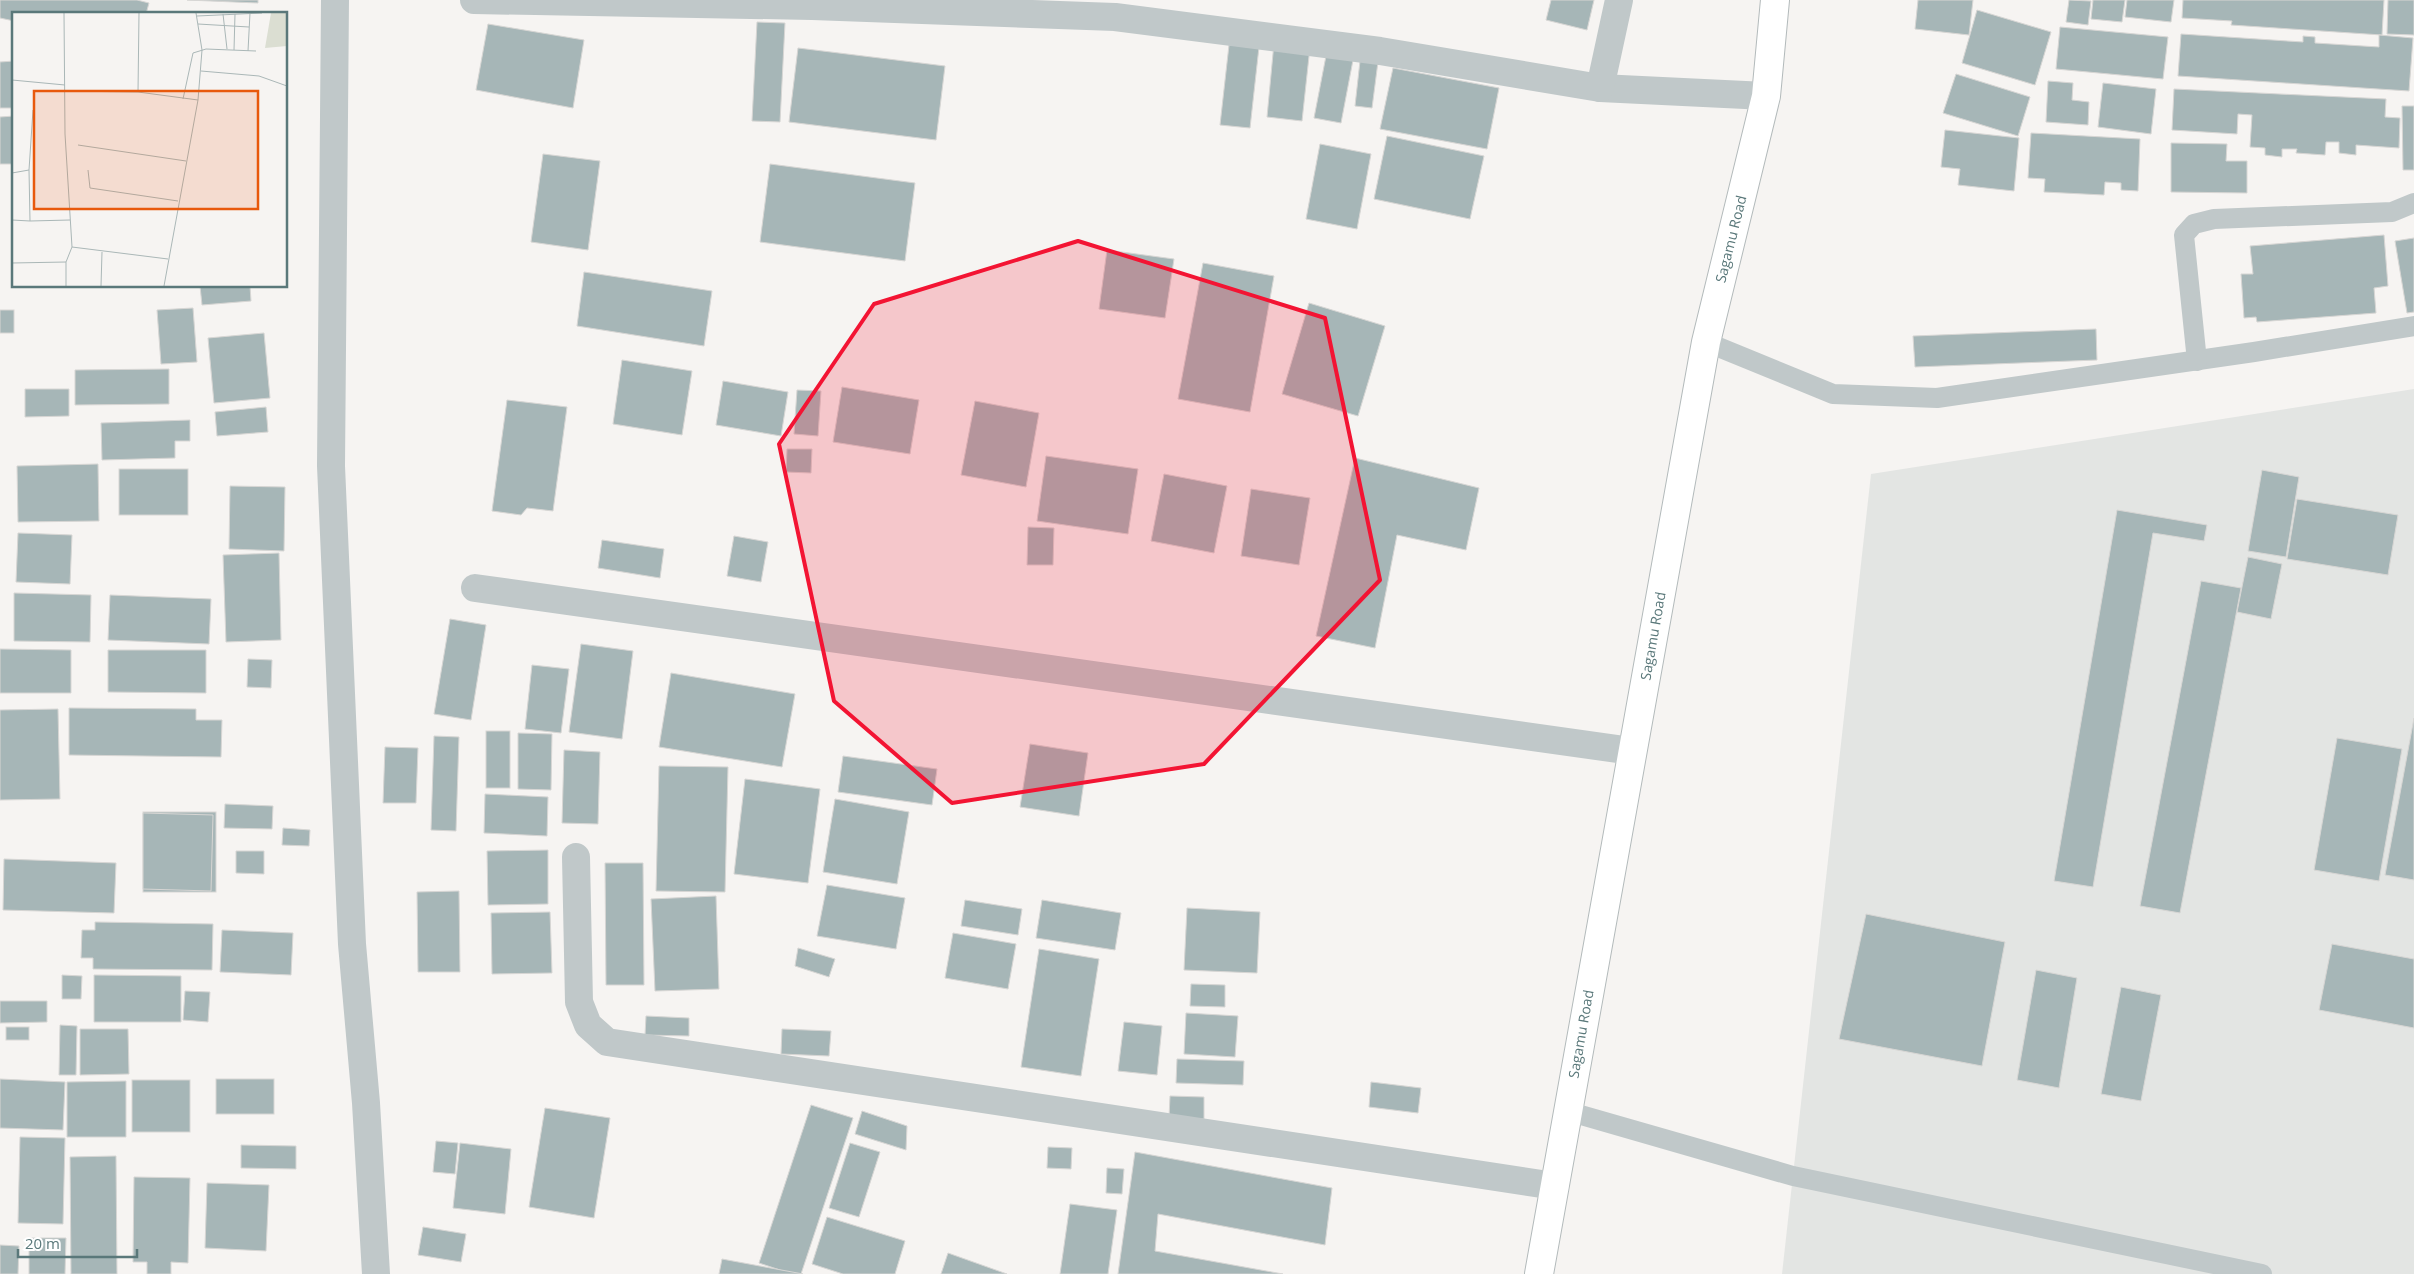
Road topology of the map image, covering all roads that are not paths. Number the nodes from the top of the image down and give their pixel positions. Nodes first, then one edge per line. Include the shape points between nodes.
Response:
1 (335, 0) edge
2 (474, 0) edge
3 (1619, 0) edge
4 (1774, 0) edge
5 (1115, 9) edge
6 (1600, 88) junction
7 (1766, 96) junction
8 (2414, 203) edge
9 (2414, 326) edge
10 (1706, 342) junction
11 (2197, 361) junction
12 (475, 588) dead end
13 (1632, 751) junction
14 (576, 856) dead end
15 (1567, 1110) junction
16 (1554, 1186) junction
17 (376, 1274) edge
18 (1539, 1274) edge
19 (2262, 1274) edge

1 - 17 street via 331,466 352,944
2 - 5 street
3 - 6 street
4 - 7 highway, Sagamu Road
5 - 6 street
6 - 7 street
7 - 10 highway, Sagamu Road
8 - 11 lane via 2392,212 2214,219 2194,224 2184,235
9 - 11 lane
10 - 11 lane via 1833,394 1843,395 1937,398
10 - 13 highway, Sagamu Road
12 - 13 street
13 - 15 highway, Sagamu Road
14 - 16 street via 579,1002 588,1025 607,1042
15 - 16 highway, Sagamu Road
15 - 19 lane via 1793,1176
16 - 18 highway, Sagamu Road

